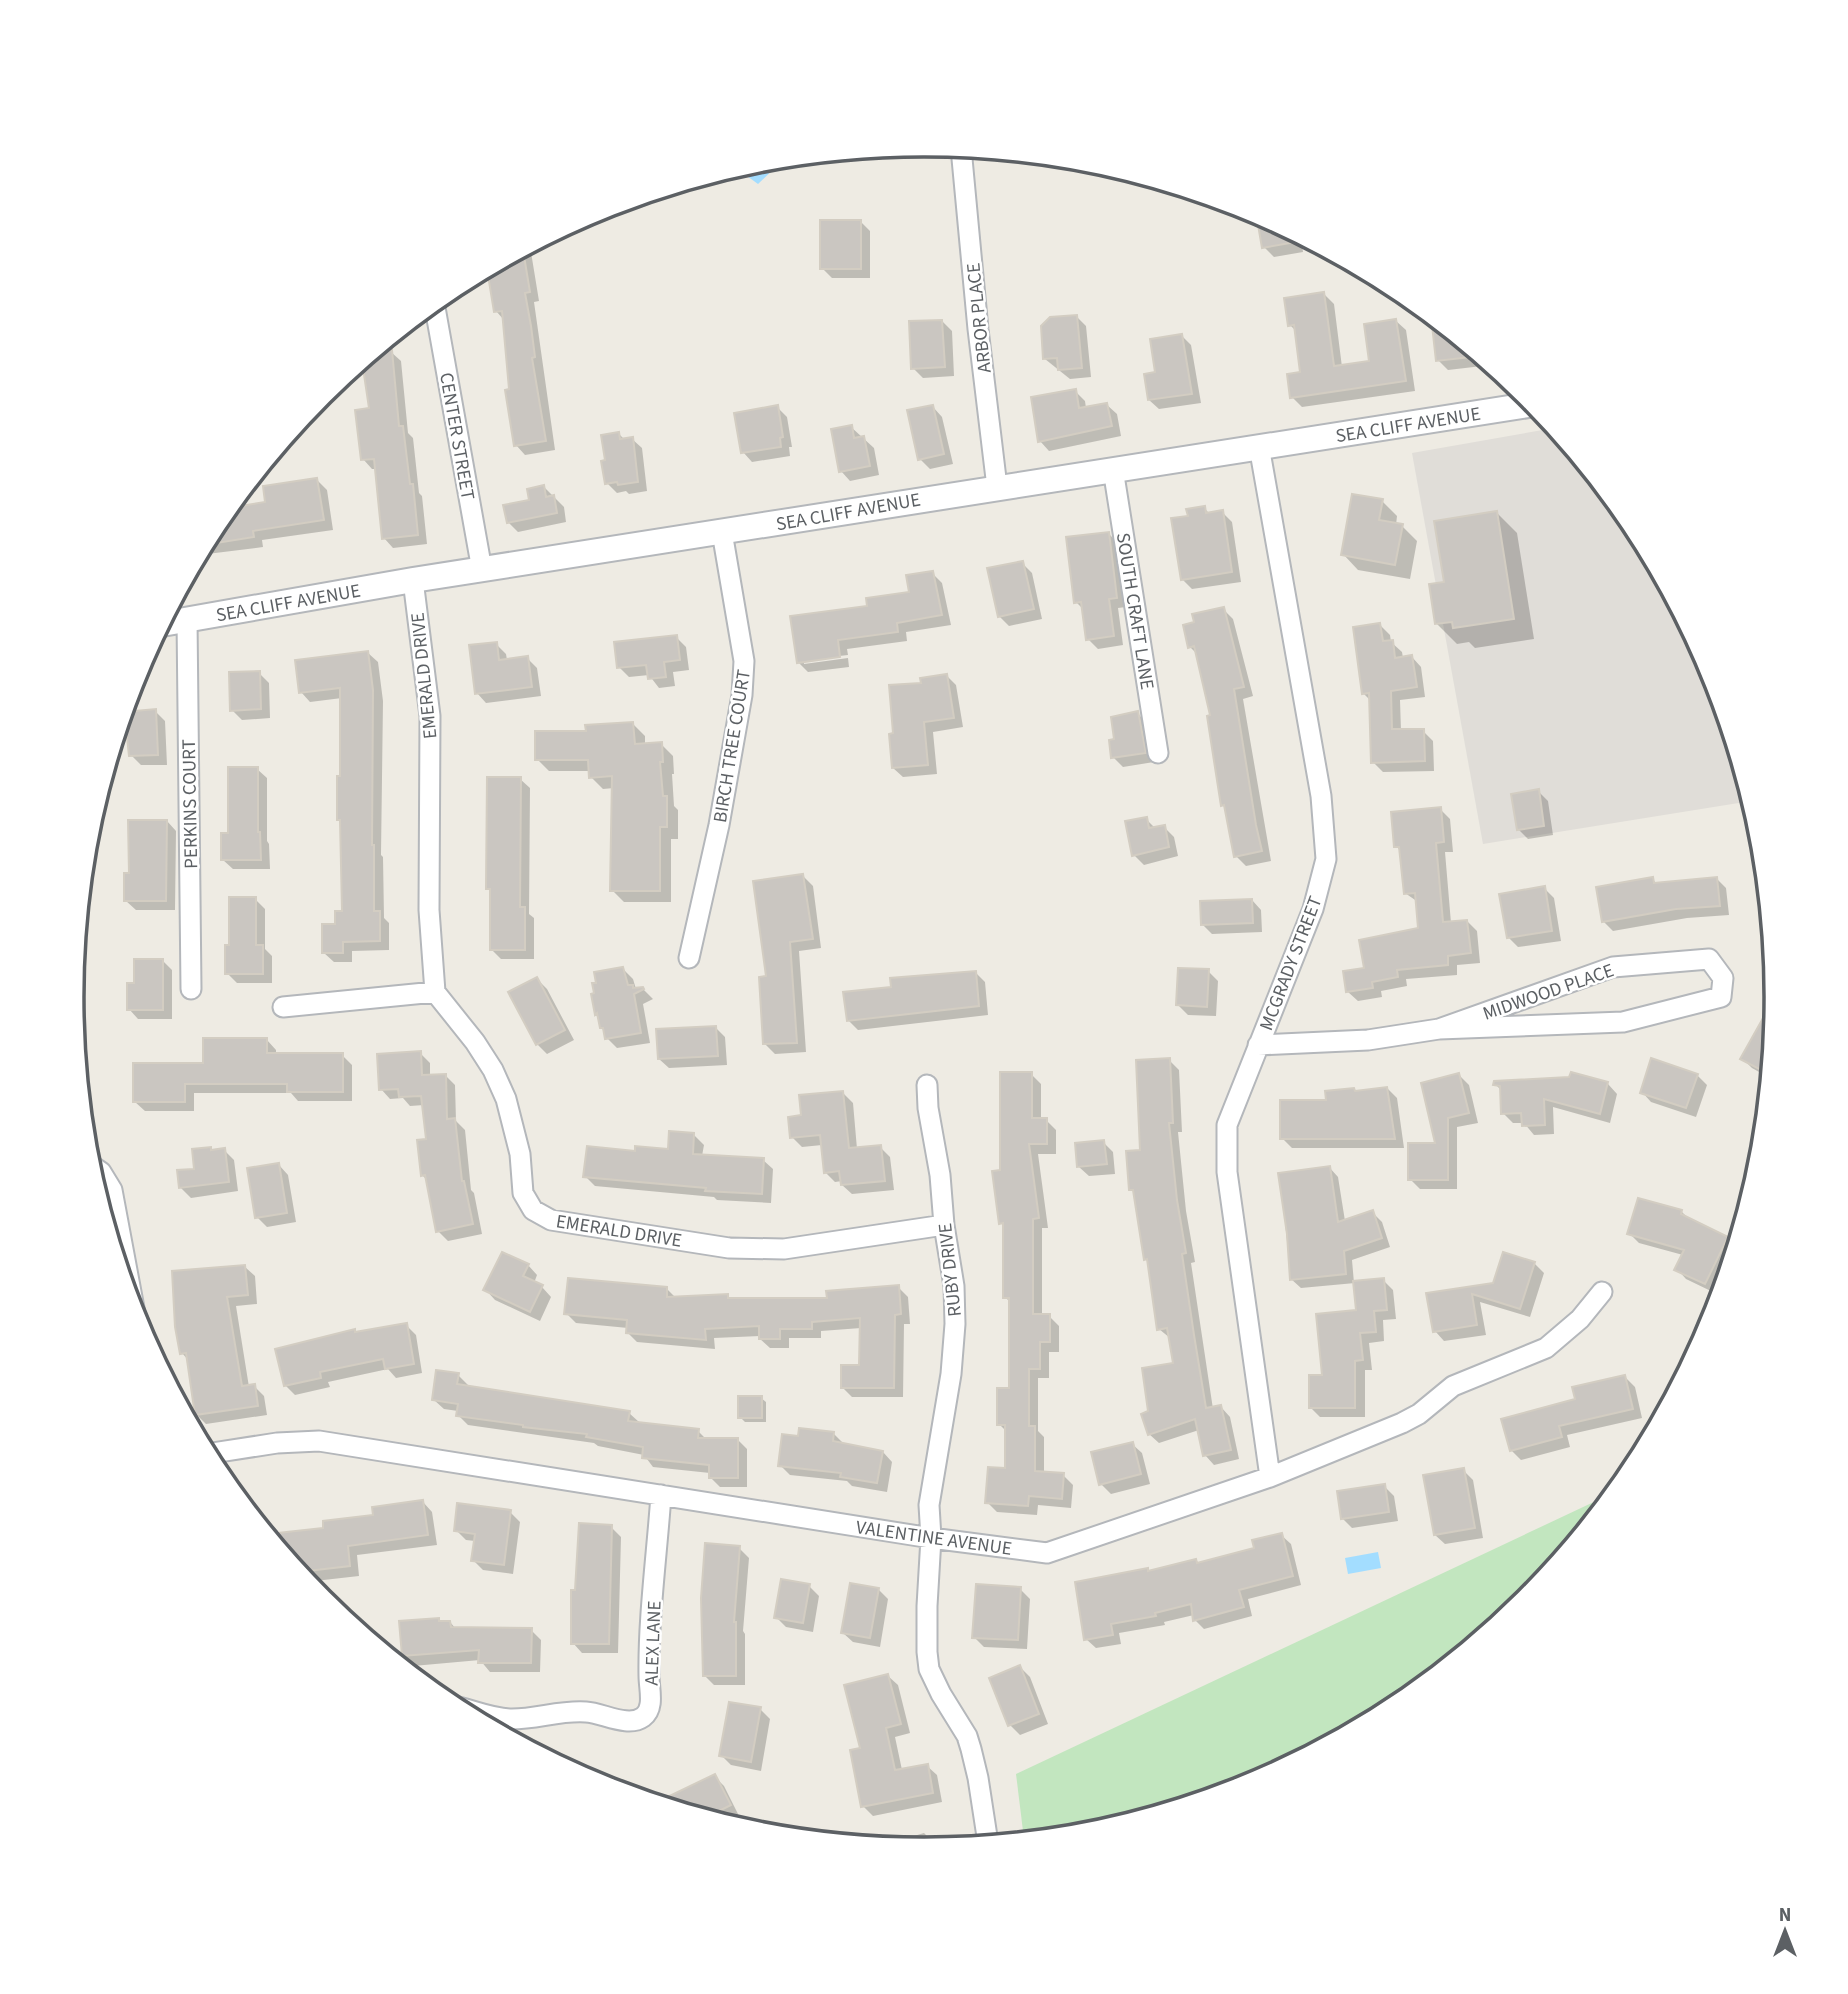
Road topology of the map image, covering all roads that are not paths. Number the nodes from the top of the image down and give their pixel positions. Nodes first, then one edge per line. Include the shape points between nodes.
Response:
1 (962, 158) edge
2 (436, 314) edge
3 (1521, 406) edge
4 (1259, 446) junction
5 (1114, 469) junction
6 (997, 487) junction
7 (722, 533) junction
8 (482, 570) junction
9 (413, 580) junction
10 (187, 619) junction
11 (173, 622) edge
12 (1158, 753) dead end
13 (689, 958) dead end
14 (191, 989) dead end
15 (435, 992) junction
16 (283, 1007) dead end
17 (1439, 1029) junction
18 (1258, 1045) junction
19 (927, 1085) dead end
20 (104, 1177) edge
21 (944, 1225) junction
22 (122, 1244) edge
23 (1602, 1292) dead end
24 (219, 1452) edge
25 (1270, 1477) junction
26 (661, 1495) junction
27 (931, 1538) junction
28 (490, 1715) edge
29 (987, 1834) edge

1 - 6 street, ARBOR PLACE
2 - 8 street, CENTER STREET
3 - 4 street, SEA CLIFF AVENUE
4 - 5 street, SEA CLIFF AVENUE
4 - 18 street, MCGRADY STREET via 1321,796 1326,859 1313,909
5 - 6 street, SEA CLIFF AVENUE
5 - 12 street, SOUTH CRAFT LANE
6 - 7 street, SEA CLIFF AVENUE
7 - 8 street, SEA CLIFF AVENUE
7 - 13 street, BIRCH TREE COURT via 744,661 742,695
8 - 9 street, SEA CLIFF AVENUE
9 - 10 street, SEA CLIFF AVENUE
9 - 15 street, EMERALD DRIVE via 430,716 429,910
10 - 11 street, SEA CLIFF AVENUE
10 - 14 street, PERKINS COURT
15 - 16 street
15 - 21 street, EMERALD DRIVE via 493,1070 506,1099 520,1154 523,1193 533,1210 551,1220 729,1248 784,1249
17 - 17 street, MIDWOOD PLACE via 1623,1022 1721,997 1723,978 1709,959 1612,967
17 - 18 street, MIDWOOD PLACE via 1368,1040
18 - 25 street, MCGRADY STREET via 1227,1125 1227,1172
19 - 21 street, RUBY DRIVE
20 - 22 street via 112,1190
21 - 27 street, RUBY DRIVE via 955,1324 929,1505
23 - 25 street, VALENTINE AVENUE via 1580,1320 1546,1348 1453,1386 1402,1423
24 - 26 street, VALENTINE AVENUE via 319,1441
25 - 27 street, VALENTINE AVENUE via 1047,1553
26 - 27 street, VALENTINE AVENUE
26 - 28 street, ALEX LANE via 649,1710 634,1720 587,1712 514,1719
27 - 29 street, RUBY DRIVE via 926,1605 929,1669 967,1736

